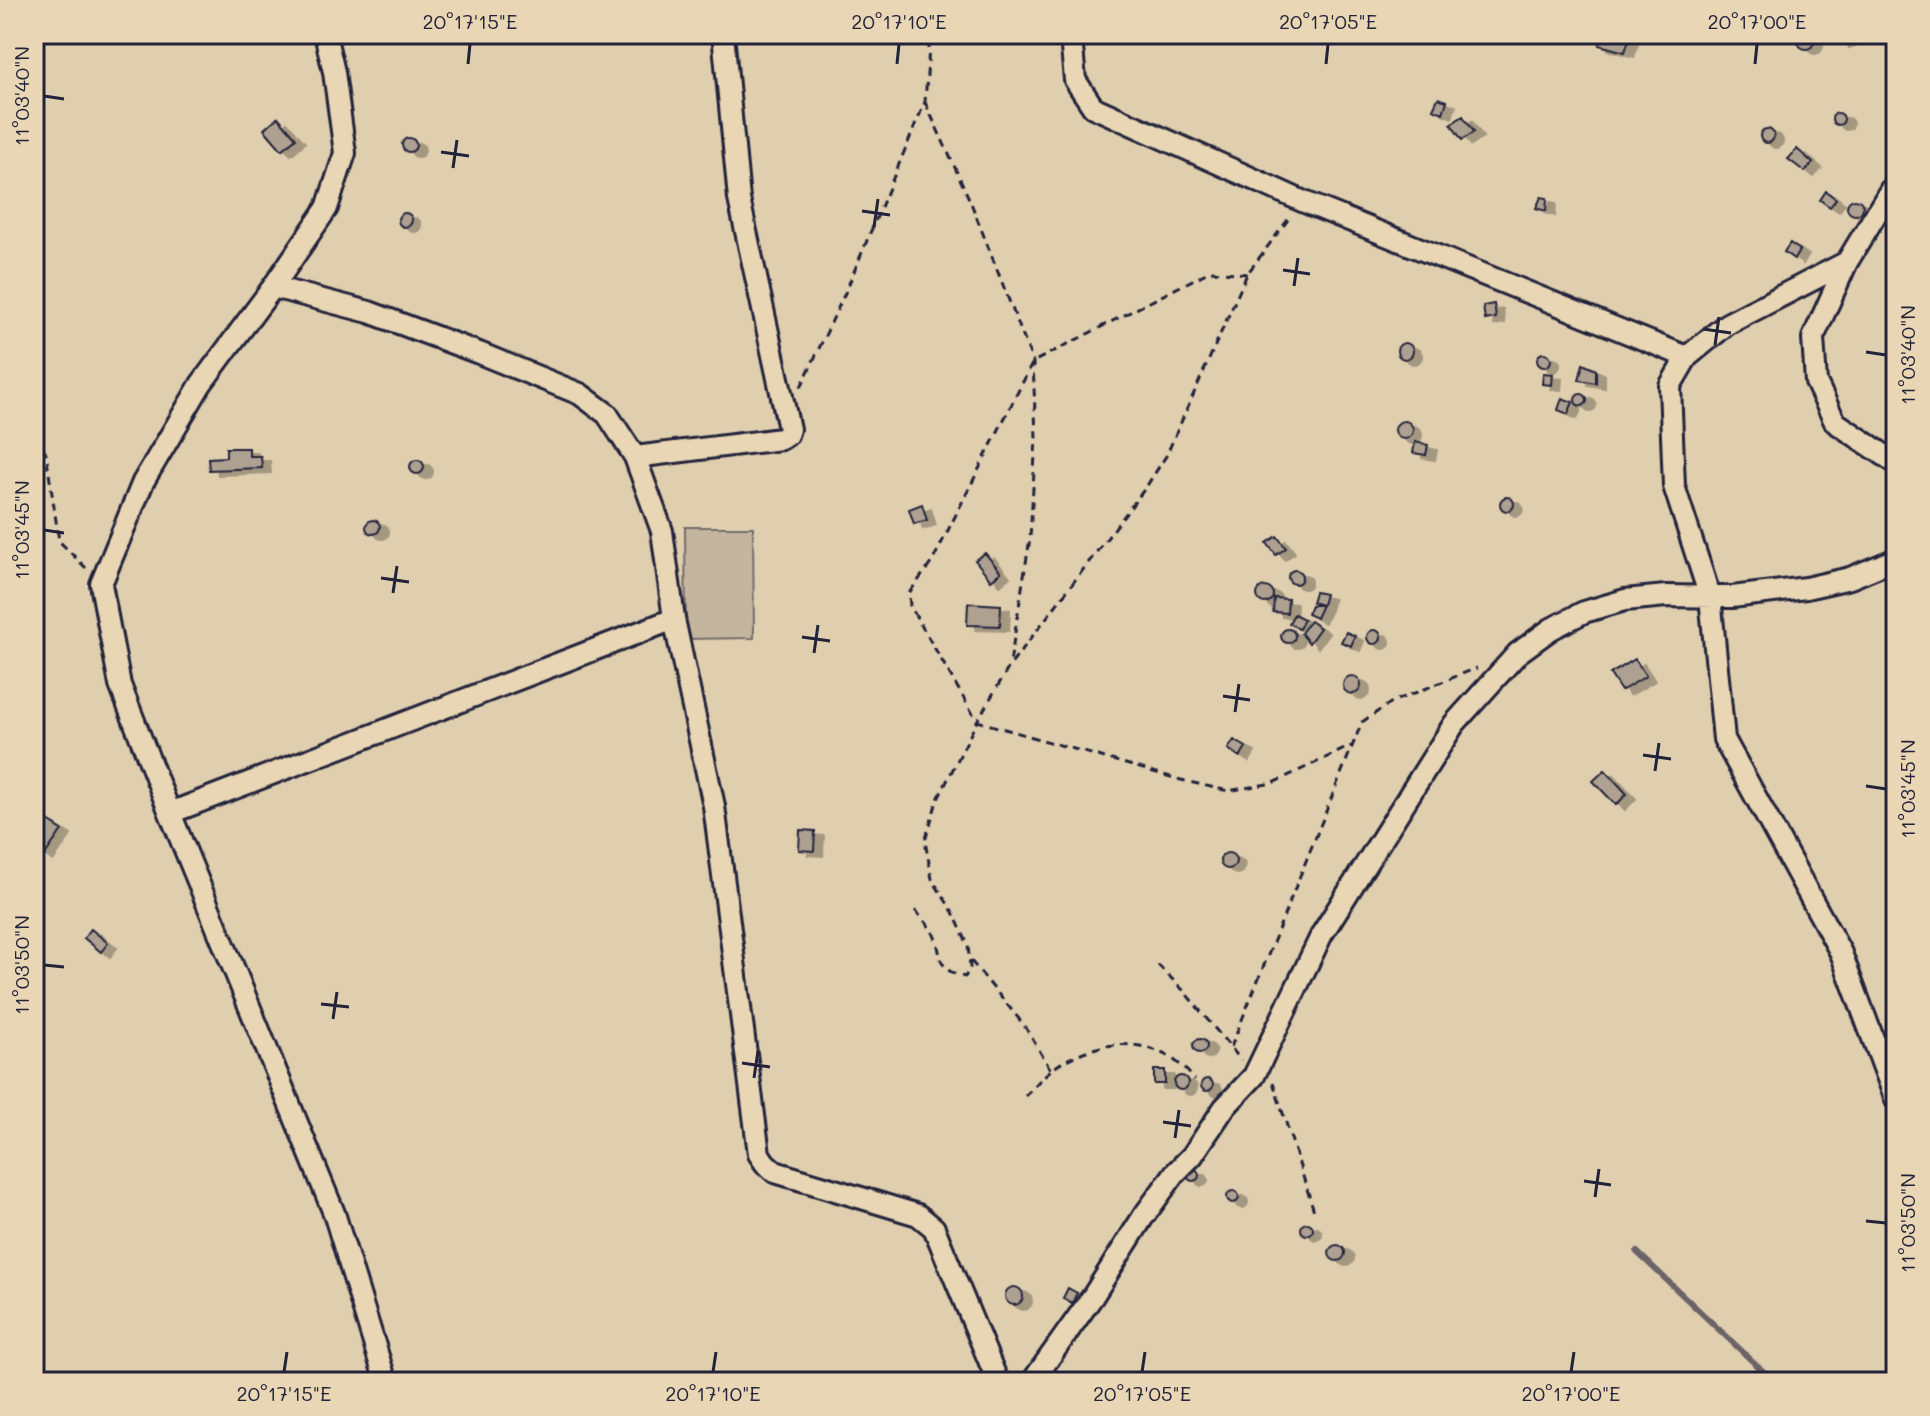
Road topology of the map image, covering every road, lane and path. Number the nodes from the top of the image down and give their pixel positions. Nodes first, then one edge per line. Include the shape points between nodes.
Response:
1 (325, 34) edge
2 (723, 34) edge
3 (930, 34) edge
4 (1074, 34) edge
5 (925, 102) junction
6 (1896, 181) edge
7 (1302, 201) junction
8 (1847, 262) junction
9 (1247, 274) junction
10 (273, 287) junction
11 (1687, 357) junction
12 (1033, 362) junction
13 (788, 416) junction
14 (34, 436) edge
15 (635, 457) junction
16 (1896, 463) edge
17 (1896, 559) edge
18 (101, 584) junction
19 (1710, 597) junction
20 (674, 619) junction
21 (1488, 664) dead end
22 (1009, 667) junction
23 (977, 721) junction
24 (1353, 745) junction
25 (170, 813) junction
26 (915, 910) dead end
27 (969, 959) junction
28 (1158, 965) dead end
29 (1231, 1047) junction
30 (1264, 1055) junction
31 (1051, 1070) junction
32 (1254, 1076) junction
33 (1195, 1080) dead end
34 (1025, 1096) dead end
35 (1896, 1100) edge
36 (1314, 1211) dead end
37 (386, 1382) edge
38 (998, 1382) edge
39 (1032, 1382) edge

1 - 10 street via 345,153 327,208
2 - 13 street via 739,199
3 - 5 path
4 - 7 street via 1075,80 1093,107
5 - 12 path
5 - 13 path
6 - 8 street
7 - 9 path
7 - 11 street
8 - 11 street via 1727,324
8 - 16 street via 1813,338 1816,382 1835,422
9 - 12 path via 1210,271
9 - 22 path via 1166,456
10 - 15 street via 369,312 580,394 607,414
10 - 18 street via 201,384 143,482
11 - 19 street via 1670,386 1674,486
12 - 22 path via 1036,438 1030,538
12 - 23 path via 932,562 909,593 910,606
13 - 15 street via 789,429 781,439
14 - 18 path via 46,453 59,541
15 - 20 street via 662,531
17 - 19 street via 1806,588
18 - 25 street via 120,685
19 - 30 street via 1625,600 1551,629 1518,653 1454,724 1322,934
19 - 35 street via 1724,739 1841,953
20 - 25 street
20 - 38 street via 714,806 759,1154 775,1172 918,1215 934,1228
21 - 24 path via 1392,702 1362,722
22 - 23 path
23 - 24 path via 1228,791 1273,783
23 - 27 path via 937,801 925,841 932,879 958,923
24 - 29 path
25 - 37 street via 334,1213
26 - 27 path via 934,933 939,958 950,973 965,977
27 - 31 path via 1024,1025
28 - 29 path
29 - 32 path
30 - 32 street
30 - 36 path
31 - 33 path via 1090,1049 1140,1044 1168,1055
31 - 34 path
32 - 39 street via 1159,1195

